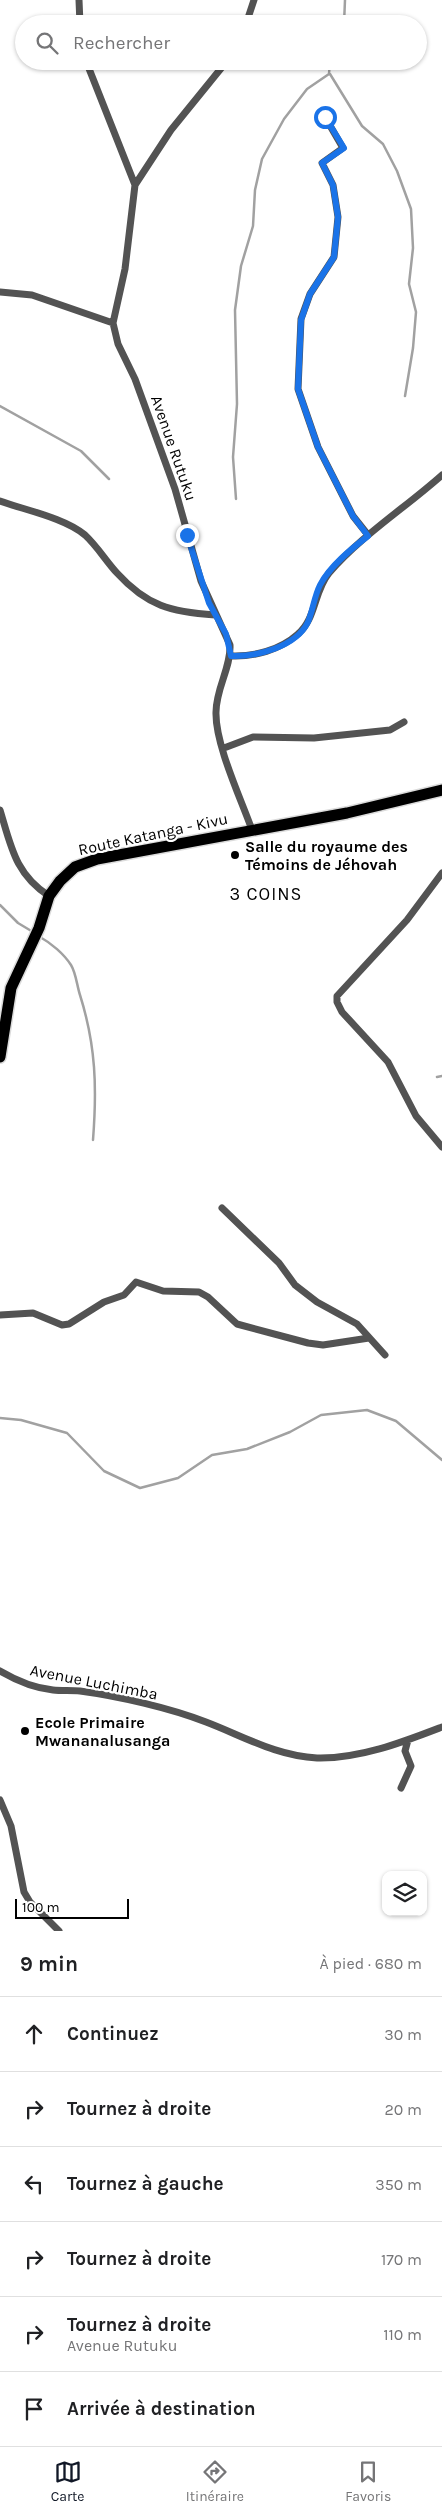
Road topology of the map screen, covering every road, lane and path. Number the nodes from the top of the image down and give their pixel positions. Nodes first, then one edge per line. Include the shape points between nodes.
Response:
1 (79, 0) edge
2 (254, 0) edge
3 (80, 15) edge
4 (249, 15) edge
5 (90, 70) edge
6 (220, 70) edge
7 (325, 117) dead end
8 (135, 185) junction
9 (0, 292) edge
10 (113, 323) junction
11 (442, 475) edge
12 (0, 502) edge
13 (368, 536) junction
14 (215, 615) junction
15 (231, 656) junction
16 (404, 722) dead end
17 (224, 748) junction
18 (442, 790) edge
19 (0, 810) edge
20 (252, 830) junction
21 (442, 873) edge
22 (49, 896) junction
23 (0, 1057) edge
24 (442, 1147) edge
25 (222, 1208) dead end
26 (0, 1316) edge
27 (369, 1338) junction
28 (385, 1355) dead end
29 (0, 1672) edge
30 (442, 1727) edge
31 (408, 1740) junction
32 (401, 1788) dead end
33 (0, 1800) edge
34 (59, 1931) edge

1 - 3 street
2 - 4 street
5 - 8 street
6 - 8 street via 171,130
7 - 13 street via 344,148 322,163 333,185 337,225 334,257 310,294 301,320 298,389 318,447 353,516
8 - 10 street, Avenue Rutuku via 125,269
9 - 10 street via 32,296
10 - 14 street, Avenue Rutuku via 118,344 135,379 175,489
11 - 13 street
12 - 14 street via 71,527 84,535 145,599 171,609
13 - 15 street via 338,562 320,586 308,622 300,632 259,654
14 - 15 street, Avenue Rutuku via 226,634
15 - 17 street via 217,695 216,714
16 - 17 street via 390,730 314,738 253,737
17 - 20 street
18 - 20 highway, Route Katanga - Kivu via 348,813
19 - 22 street via 20,869 28,880
20 - 22 highway, Route Katanga - Kivu via 75,867
21 - 24 street via 406,920 337,996 337,1002 351,1024 388,1062 416,1116
22 - 23 highway, Route Katanga - Kivu via 40,928 11,988
25 - 27 street via 279,1263 295,1285 357,1324
26 - 27 street via 33,1313 62,1325 69,1324 104,1302 124,1295 136,1282 163,1291 199,1292 237,1324 308,1343 323,1345
27 - 28 street
29 - 31 street, Avenue Luchimba via 36,1688 78,1691 205,1721 274,1751 294,1756 319,1758 359,1754
30 - 31 street, Avenue Luchimba
31 - 32 street via 405,1751 411,1766
33 - 34 street via 11,1826 24,1892

